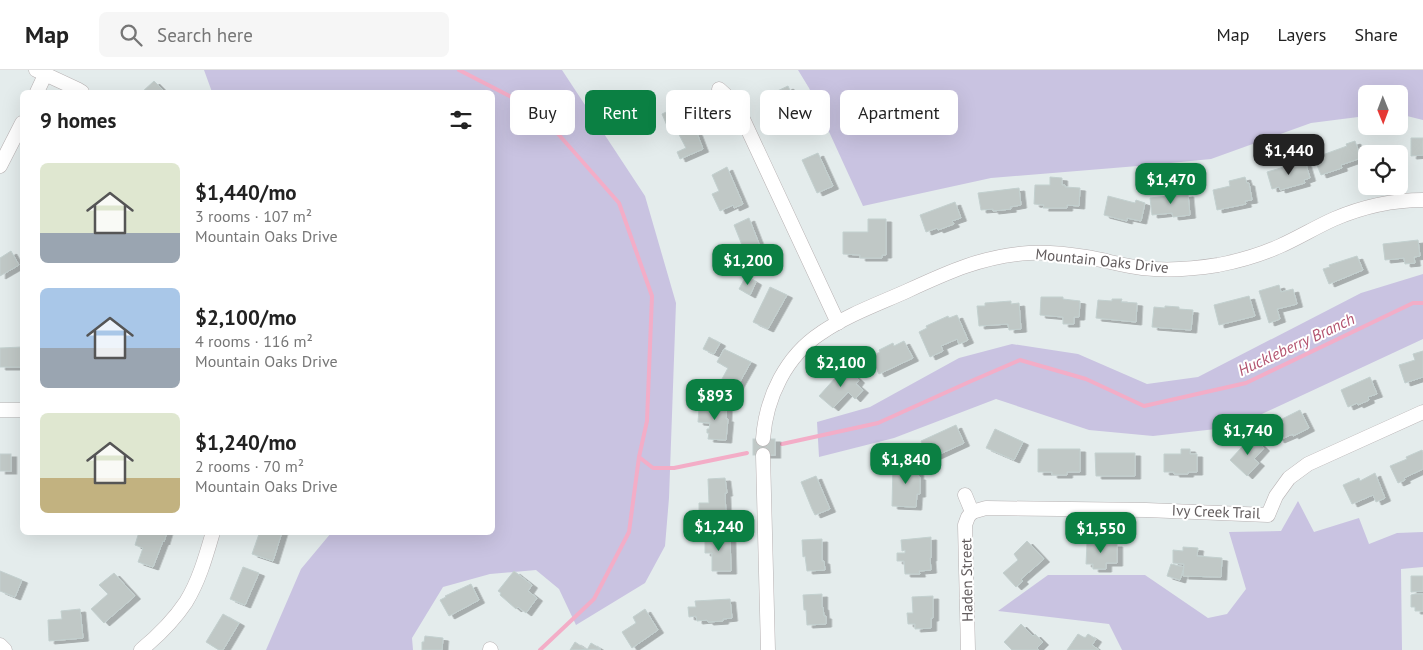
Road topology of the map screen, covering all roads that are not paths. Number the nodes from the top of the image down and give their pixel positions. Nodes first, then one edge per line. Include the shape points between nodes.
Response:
1 (40, 72) edge
2 (720, 89) dead end
3 (37, 90) edge
4 (79, 90) edge
5 (20, 127) edge
6 (0, 166) edge
7 (1423, 200) edge
8 (838, 323) junction
9 (0, 410) edge
10 (20, 410) edge
11 (1423, 412) edge
12 (763, 439) dead end
13 (763, 455) dead end
14 (965, 495) dead end
15 (972, 512) junction
16 (212, 535) edge
17 (0, 645) edge
18 (5, 650) edge
19 (141, 650) edge
20 (768, 650) edge
21 (968, 650) edge

1 - 3 street
1 - 4 street
2 - 8 street via 742,117
5 - 6 street
7 - 8 street, Mountain Oaks Drive via 1359,209 1262,253 1198,268 1142,268 1064,254 1000,256 950,272
8 - 12 street, Mountain Oaks Drive via 820,333 782,373 768,407
9 - 10 street
11 - 15 street, Ivy Creek Trail via 1308,464 1290,478 1276,496 1268,515 986,508
13 - 20 street
14 - 15 street
15 - 21 street, Haden Street via 966,525
16 - 19 street via 199,575 186,601
17 - 18 street

